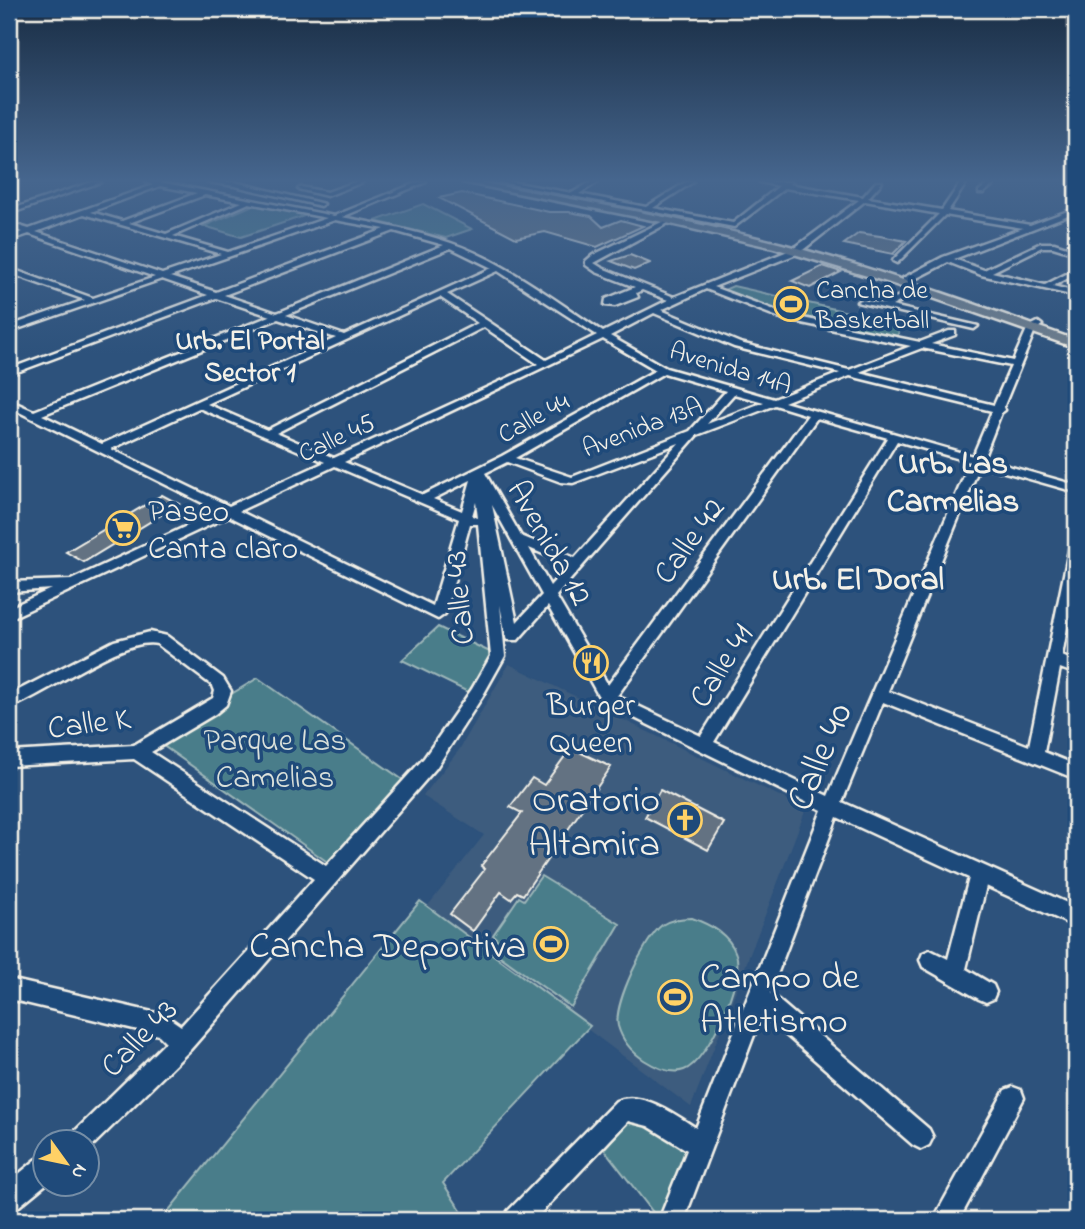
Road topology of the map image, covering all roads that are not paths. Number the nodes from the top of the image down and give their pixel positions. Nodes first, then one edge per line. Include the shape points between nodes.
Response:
1 (52, 239) edge
2 (178, 239) edge
3 (275, 239) edge
4 (367, 239) edge
5 (431, 239) edge
6 (631, 239) edge
7 (760, 239) edge
8 (815, 239) edge
9 (918, 239) edge
10 (998, 239) edge
11 (771, 240) edge
12 (451, 245) junction
13 (804, 248) junction
14 (1076, 252) edge
15 (231, 255) junction
16 (949, 258) junction
17 (897, 261) dead end
18 (498, 268) junction
19 (9, 270) edge
20 (987, 271) junction
21 (1076, 271) edge
22 (165, 277) junction
23 (906, 279) junction
24 (643, 287) junction
25 (1046, 287) junction
26 (709, 288) junction
27 (916, 289) junction
28 (630, 293) dead end
29 (441, 294) junction
30 (1076, 294) edge
31 (219, 295) junction
32 (679, 300) junction
33 (95, 301) junction
34 (861, 302) dead end
35 (885, 307) junction
36 (656, 311) junction
37 (279, 316) junction
38 (484, 323) junction
39 (974, 326) dead end
40 (1034, 327) junction
41 (10, 329) edge
42 (952, 333) dead end
43 (604, 336) junction
44 (344, 338) junction
45 (886, 338) junction
46 (1076, 338) edge
47 (1076, 344) edge
48 (545, 364) junction
49 (1017, 365) junction
50 (663, 370) junction
51 (9, 372) edge
52 (860, 377) junction
53 (732, 390) junction
54 (9, 403) edge
55 (198, 404) junction
56 (1000, 410) junction
57 (814, 414) junction
58 (34, 415) junction
59 (267, 434) junction
60 (894, 437) junction
61 (103, 447) junction
62 (506, 458) junction
63 (978, 461) junction
64 (334, 463) junction
65 (479, 472) junction
66 (1076, 488) edge
67 (423, 500) junction
68 (227, 512) junction
69 (1076, 545) edge
70 (578, 564) junction
71 (1073, 579) edge
72 (78, 582) junction
73 (9, 587) edge
74 (9, 614) edge
75 (1053, 659) junction
76 (1076, 667) edge
77 (880, 694) junction
78 (607, 698) junction
79 (9, 702) edge
80 (705, 743) junction
81 (137, 752) junction
82 (1035, 755) junction
83 (9, 759) edge
84 (1076, 772) edge
85 (832, 806) junction
86 (980, 873) junction
87 (327, 877) junction
88 (1076, 917) edge
89 (930, 960) dead end
90 (954, 974) junction
91 (9, 989) edge
92 (986, 992) dead end
93 (760, 998) junction
94 (181, 1042) junction
95 (1013, 1098) dead end
96 (94, 1128) edge
97 (921, 1137) dead end
98 (701, 1146) junction
99 (32, 1179) edge
100 (9, 1198) edge
101 (517, 1220) edge
102 (672, 1220) edge
103 (945, 1220) edge

1 - 22 street
2 - 15 street
3 - 15 street
4 - 31 street
5 - 12 street, Avenida 14A
6 - 24 street via 589,263
7 - 13 main road
8 - 13 street, Calle 45
9 - 17 street
10 - 16 street
11 - 13 main road
12 - 18 street, Avenida 14A
12 - 37 street
13 - 23 main road
13 - 26 street, Calle 45
13 - 27 main road
14 - 20 street via 1046,244
15 - 22 street
16 - 20 street
16 - 23 street
18 - 29 street
18 - 43 street, Avenida 14A
19 - 33 street
20 - 25 street
21 - 25 street
22 - 31 street
22 - 33 street
23 - 40 main road
24 - 28 street
24 - 32 street
25 - 30 street
26 - 32 street, Calle 45
26 - 45 street via 786,317
27 - 35 street
27 - 40 main road
29 - 38 street
29 - 44 street
31 - 37 street
31 - 51 street
32 - 36 street, Calle 45
33 - 41 street
34 - 35 street
35 - 39 street
36 - 43 street, Calle 45
36 - 52 street via 725,341
37 - 44 street
37 - 58 street
38 - 48 street
38 - 59 street
40 - 46 main road
40 - 47 main road
40 - 49 street, Calle 40
42 - 62 street, Avenida 13A via 573,480
43 - 48 street, Calle 45
43 - 50 street, Avenida 14A
44 - 55 street
45 - 49 street
45 - 52 street
48 - 64 street, Calle 45
49 - 56 street, Calle 40
50 - 53 street, Avenida 14A
50 - 62 street, Calle 44
52 - 56 street
53 - 57 street, Avenida 14A
53 - 70 street, Calle 43
54 - 58 street, Avenida 12
55 - 59 street
55 - 61 street
56 - 63 street, Calle 40
57 - 60 street, Avenida 14A
57 - 78 street, Calle 42
58 - 61 street, Avenida 12
59 - 64 street
60 - 63 street, Avenida 14A
60 - 80 street, Calle 41
61 - 68 street, Avenida 12
62 - 65 street, Calle 44
63 - 66 street, Avenida 14A
63 - 77 street, Calle 40
64 - 67 street
64 - 68 street, Calle 45
65 - 67 street, Calle 44
65 - 68 street, Avenida 12 via 438,614
65 - 70 street, Calle 43 via 513,636
65 - 78 street, Avenida 12
65 - 87 street, Calle 43 via 498,656 430,763
67 - 70 street
68 - 72 street, Calle 45
69 - 71 street
71 - 75 street
72 - 73 street
72 - 74 street, Calle 45
75 - 76 street
75 - 82 street
77 - 82 street
77 - 85 street, Calle 40
78 - 80 street
79 - 81 street, Calle K via 119,645 150,636 162,640 218,682 223,691 220,701 209,710
80 - 85 street
81 - 83 street, Calle K
81 - 87 street
82 - 84 street
85 - 86 street
85 - 93 street, Calle 40
86 - 88 street
86 - 90 street
87 - 94 street, Calle 43
89 - 90 street
90 - 92 street
91 - 94 street via 165,1026
93 - 97 street
93 - 98 street, Calle 40
94 - 96 street, Calle 43
95 - 103 street
98 - 101 street via 640,1109 624,1109
98 - 102 street, Calle 40
99 - 100 street

